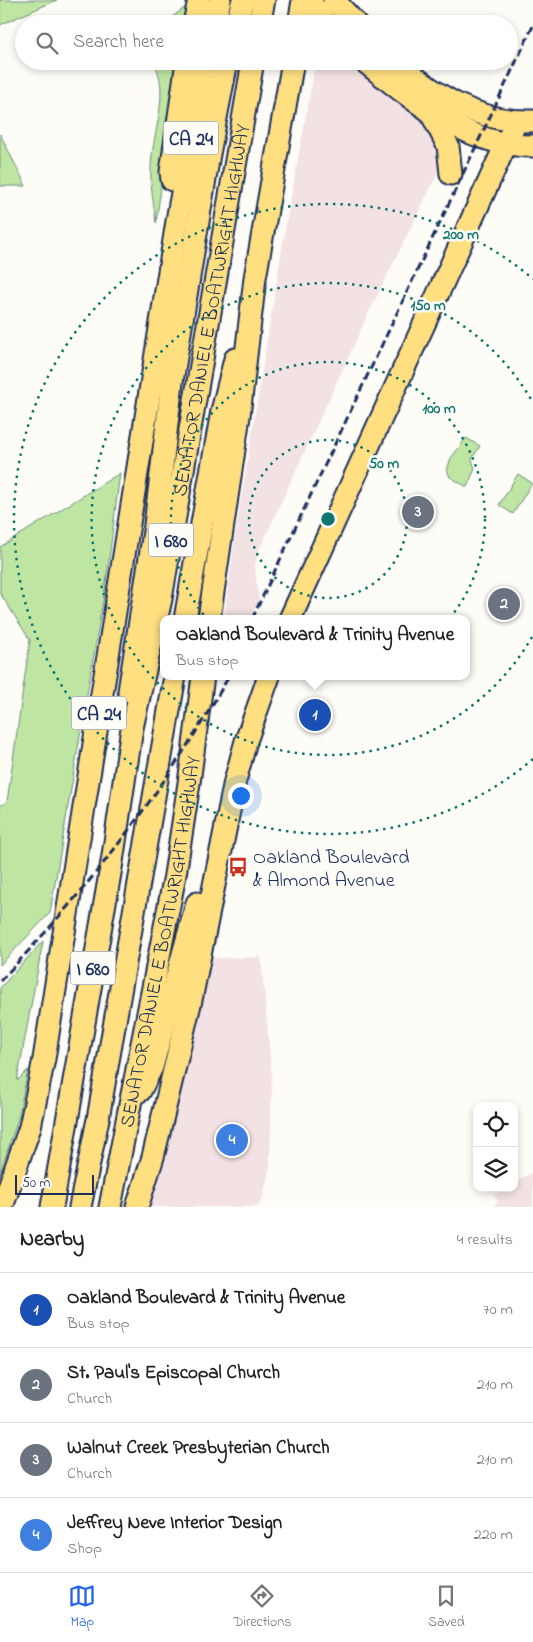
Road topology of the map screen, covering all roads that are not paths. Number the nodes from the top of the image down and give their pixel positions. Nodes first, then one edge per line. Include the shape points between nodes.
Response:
1 (199, 0) edge
2 (220, 0) edge
3 (243, 0) edge
4 (264, 0) edge
5 (303, 0) edge
6 (309, 0) edge
7 (334, 0) edge
8 (196, 15) edge
9 (216, 15) edge
10 (239, 15) edge
11 (261, 15) edge
12 (300, 15) edge
13 (320, 15) edge
14 (348, 15) edge
15 (186, 70) edge
16 (204, 70) edge
17 (225, 70) edge
18 (251, 70) edge
19 (291, 70) edge
20 (376, 70) edge
21 (407, 70) edge
22 (431, 113) junction
23 (525, 122) edge
24 (506, 145) junction
25 (533, 146) edge
26 (451, 174) dead end
27 (178, 215) junction
28 (255, 278) junction
29 (187, 615) edge
30 (210, 615) edge
31 (290, 615) edge
32 (174, 680) edge
33 (202, 680) edge
34 (256, 680) edge
35 (268, 680) edge
36 (132, 728) junction
37 (127, 1118) junction
38 (2, 1207) edge
39 (52, 1207) edge
40 (80, 1207) edge
41 (110, 1207) edge
42 (137, 1207) edge

1 - 8 highway
2 - 9 highway
3 - 10 highway
4 - 11 highway
5 - 12 highway
6 - 13 highway
7 - 14 highway
15 - 27 highway via 171,172
16 - 27 highway, CA 24
17 - 36 highway via 172,382 153,534 129,684
18 - 36 highway, SENATOR DANIEL E BOATWRIGHT HIGHWAY / I 680 via 161,599
19 - 28 highway, SENATOR DANIEL E BOATWRIGHT HIGHWAY / I 680
20 - 22 highway
21 - 23 highway via 456,106 478,114
22 - 24 highway
22 - 26 highway via 448,146
23 - 24 highway
24 - 25 highway
24 - 31 highway
27 - 38 highway, CA 24 via 44,1060 30,1127
28 - 29 highway via 222,411
28 - 30 highway, SENATOR DANIEL E BOATWRIGHT HIGHWAY / I 680 via 239,416
32 - 40 highway
33 - 37 highway, SENATOR DANIEL E BOATWRIGHT HIGHWAY via 175,875
34 - 37 highway via 223,779 191,928 152,1067
35 - 42 highway via 235,781 200,958 153,1157
36 - 39 highway, SENATOR DANIEL E BOATWRIGHT HIGHWAY / I 680
37 - 41 highway, SENATOR DANIEL E BOATWRIGHT HIGHWAY

